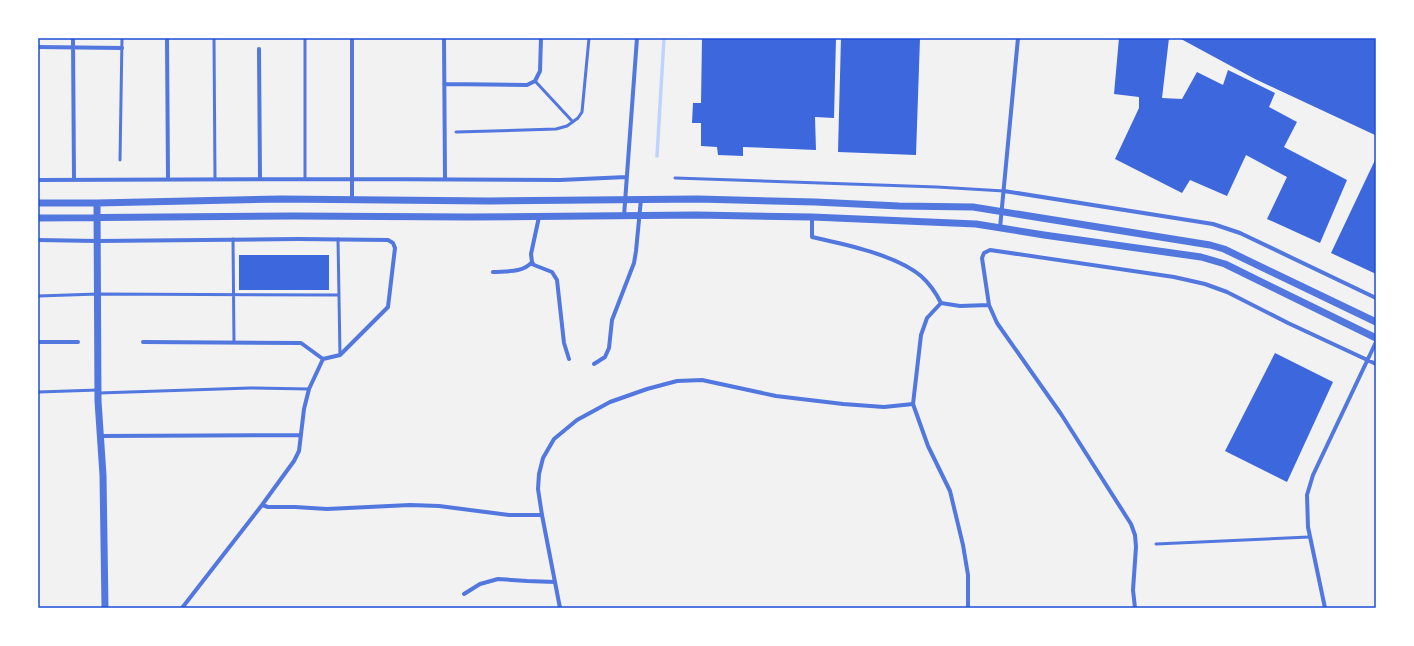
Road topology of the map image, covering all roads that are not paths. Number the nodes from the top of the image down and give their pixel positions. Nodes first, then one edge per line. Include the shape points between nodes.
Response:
1 (73, 38) edge
2 (122, 38) edge
3 (167, 38) edge
4 (214, 38) edge
5 (305, 38) edge
6 (352, 38) edge
7 (444, 38) edge
8 (541, 38) edge
9 (589, 38) edge
10 (638, 38) edge
11 (1018, 38) edge
12 (38, 47) edge
13 (73, 48) junction
14 (122, 48) junction
15 (259, 49) dead end
16 (536, 81) junction
17 (444, 84) junction
18 (573, 122) junction
19 (456, 132) dead end
20 (120, 160) dead end
21 (627, 177) junction
22 (353, 178) junction
23 (675, 178) dead end
24 (168, 179) junction
25 (215, 179) junction
26 (260, 179) junction
27 (305, 179) junction
28 (445, 179) junction
29 (38, 180) edge
30 (74, 180) junction
31 (1004, 191) junction
32 (352, 199) junction
33 (625, 199) junction
34 (641, 199) junction
35 (38, 202) edge
36 (97, 203) junction
37 (1002, 212) junction
38 (624, 216) junction
39 (640, 216) junction
40 (539, 217) junction
41 (812, 217) junction
42 (38, 218) edge
43 (97, 218) junction
44 (1000, 228) junction
45 (38, 240) edge
46 (233, 240) junction
47 (338, 240) junction
48 (97, 241) junction
49 (532, 262) junction
50 (493, 272) dead end
51 (98, 294) junction
52 (234, 294) junction
53 (339, 295) junction
54 (38, 296) edge
55 (1376, 298) edge
56 (941, 303) junction
57 (989, 305) junction
58 (1376, 322) edge
59 (1376, 338) edge
60 (38, 342) edge
61 (78, 342) dead end
62 (143, 342) dead end
63 (234, 342) junction
64 (1376, 342) edge
65 (340, 355) junction
66 (323, 359) junction
67 (569, 359) dead end
68 (1367, 360) junction
69 (594, 364) dead end
70 (1376, 364) edge
71 (309, 389) junction
72 (98, 391) junction
73 (38, 392) edge
74 (913, 404) junction
75 (301, 434) junction
76 (100, 436) junction
77 (262, 505) junction
78 (542, 515) junction
79 (1310, 537) junction
80 (1156, 544) dead end
81 (555, 582) junction
82 (464, 594) dead end
83 (104, 608) edge
84 (182, 608) edge
85 (560, 608) edge
86 (968, 608) edge
87 (1135, 608) edge
88 (1325, 608) edge

1 - 13 street
2 - 14 lane
3 - 24 street
4 - 25 lane
5 - 27 lane
6 - 22 street
7 - 17 street
8 - 16 street via 540,71
9 - 18 lane via 582,112
10 - 21 street
11 - 31 street
12 - 13 street
13 - 14 street
13 - 30 street
14 - 20 lane
15 - 26 street
16 - 17 street via 527,85
16 - 18 lane
17 - 28 street
18 - 19 lane via 556,129
21 - 28 street via 560,180
21 - 33 street
22 - 27 street
22 - 28 street
22 - 32 street
23 - 31 lane
24 - 25 street
24 - 30 street
25 - 26 street
26 - 27 street
29 - 30 street
31 - 37 street
31 - 55 street via 1213,224 1240,233
32 - 33 street
32 - 36 street
33 - 34 street
33 - 38 street
34 - 37 street via 973,207
34 - 39 street
35 - 36 street
36 - 43 street
37 - 44 street
37 - 58 street via 1202,243 1224,249
38 - 39 street
38 - 40 street
39 - 41 street
39 - 69 street via 634,263 612,320 610,348 605,357
40 - 43 street
40 - 49 street via 531,254
41 - 44 street via 976,224
41 - 56 street via 812,237 870,252 906,266 921,276
42 - 43 street
43 - 48 street
44 - 59 street via 1201,257 1219,262
45 - 48 street
46 - 47 street
46 - 48 street
46 - 52 lane
47 - 53 lane
47 - 65 street via 388,240 395,248 388,307
48 - 51 street
49 - 50 street via 521,270
49 - 67 street via 537,267 552,272 557,280 564,343
51 - 52 lane
51 - 54 lane
51 - 72 street
52 - 53 lane
52 - 63 lane
53 - 65 lane
56 - 57 street via 960,306
56 - 74 street via 927,318 921,335
57 - 68 street via 982,258 984,253 990,250 1174,277 1205,284 1227,292
57 - 87 street via 997,323 1061,414 1131,524 1136,547 1133,590
60 - 61 street
62 - 63 street
63 - 66 street via 301,343
64 - 68 street
65 - 66 street
66 - 71 street
68 - 70 street
68 - 79 street via 1313,475 1307,495
71 - 72 lane
71 - 75 street
72 - 73 lane
72 - 76 street
74 - 78 street via 884,407 784,397 702,380 677,381 647,389 603,405 577,420 554,439 543,458 538,474
74 - 86 street via 928,446 950,491 968,575
75 - 76 street
75 - 77 street via 299,451 294,461
76 - 83 street via 103,475
77 - 78 street via 327,510 410,505 439,506 509,515
77 - 84 street
78 - 81 street
79 - 80 lane
79 - 88 street
81 - 82 street via 498,579 480,584
81 - 85 street

